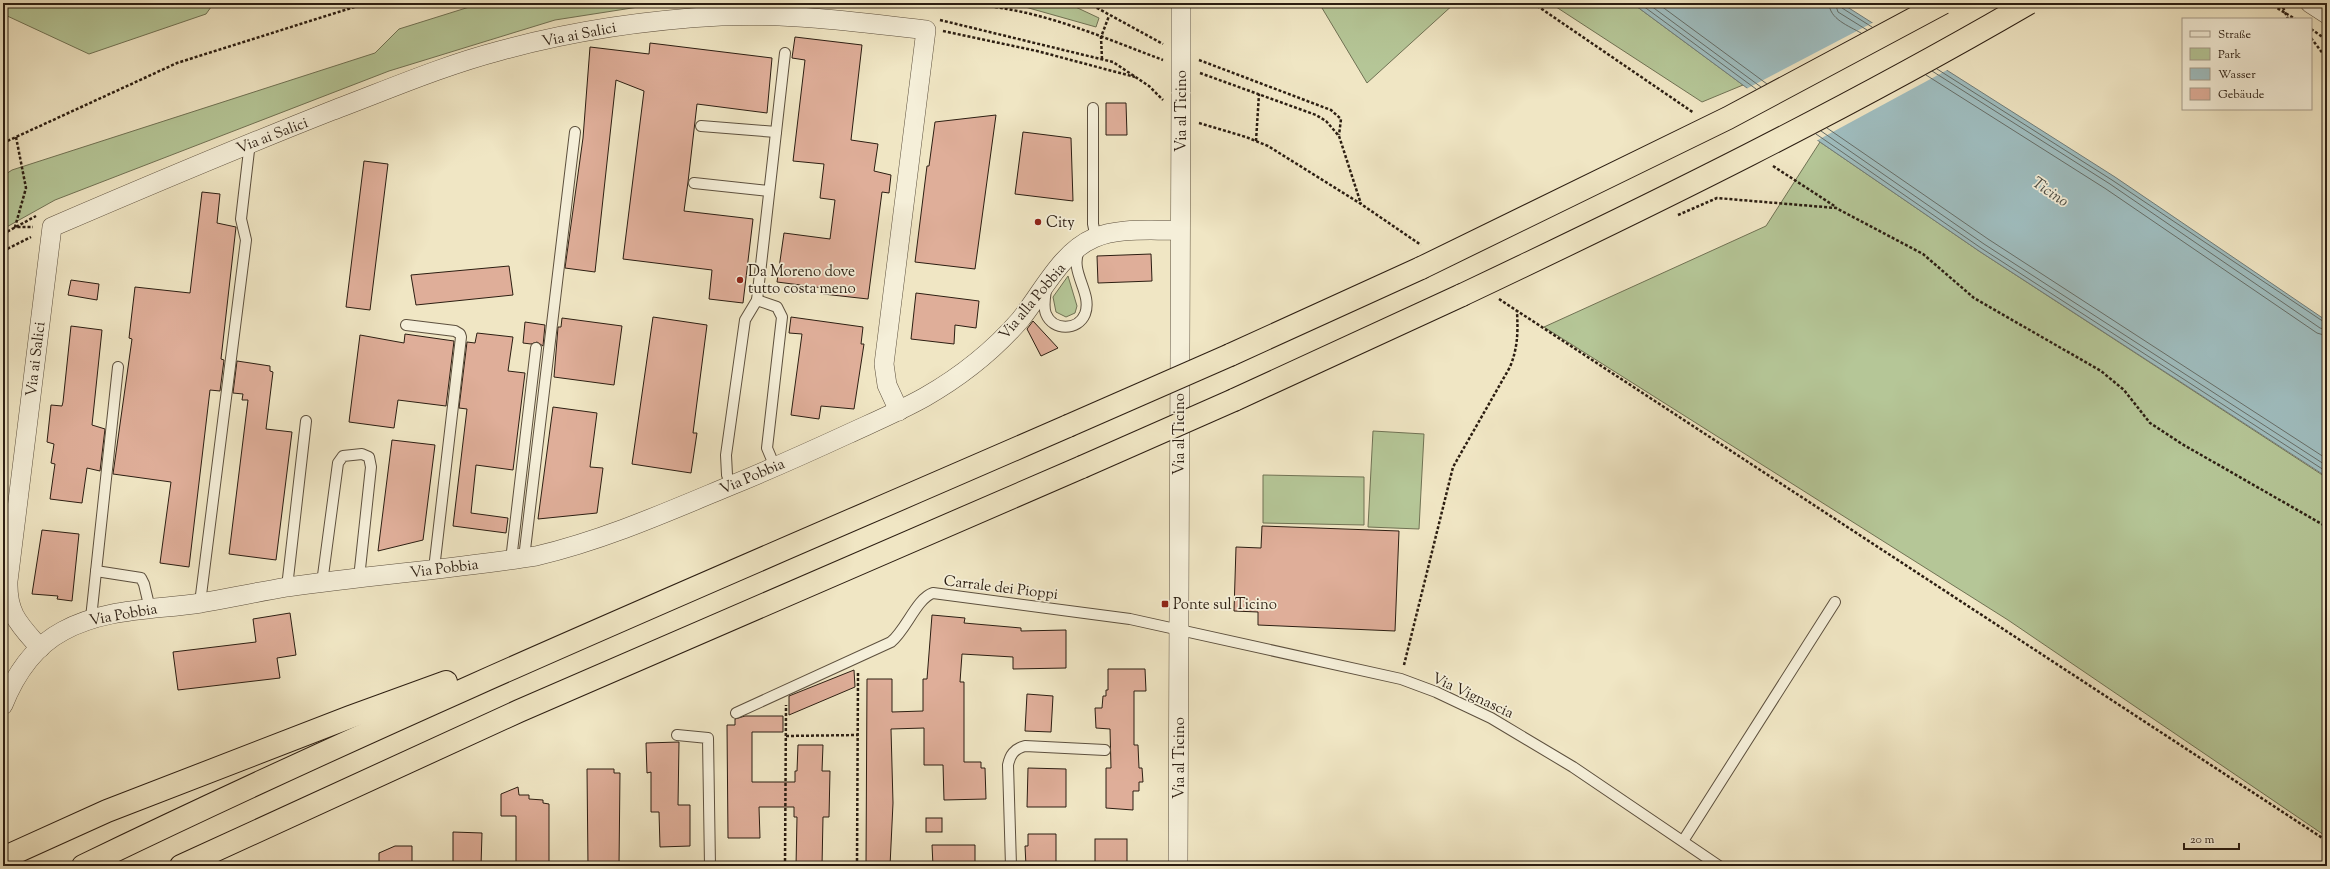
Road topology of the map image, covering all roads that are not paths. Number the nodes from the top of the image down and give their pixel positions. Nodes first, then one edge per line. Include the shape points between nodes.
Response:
1 (1181, 3) edge
2 (1943, 3) edge
3 (2029, 3) edge
4 (2310, 3) edge
5 (2327, 14) edge
6 (785, 52) dead end
7 (1093, 108) dead end
8 (701, 126) dead end
9 (576, 132) dead end
10 (776, 132) junction
11 (250, 142) junction
12 (694, 183) dead end
13 (769, 191) junction
14 (1179, 230) junction
15 (1089, 241) junction
16 (1046, 286) junction
17 (757, 300) junction
18 (406, 325) dead end
19 (536, 348) dead end
20 (118, 366) dead end
21 (898, 411) junction
22 (306, 420) dead end
23 (775, 467) junction
24 (732, 485) junction
25 (518, 559) junction
26 (434, 569) junction
27 (96, 571) junction
28 (359, 578) junction
29 (322, 583) junction
30 (287, 587) junction
31 (1835, 602) dead end
32 (200, 603) junction
33 (150, 609) junction
34 (91, 618) junction
35 (620, 620) junction
36 (1180, 628) junction
37 (40, 648) junction
38 (3, 705) edge
39 (736, 712) dead end
40 (677, 735) dead end
41 (1105, 750) dead end
42 (1682, 841) junction
43 (3, 858) edge
44 (83, 866) edge
45 (181, 866) edge
46 (710, 866) edge
47 (1011, 866) edge
48 (1178, 866) edge
49 (1719, 866) edge

1 - 14 street, Via al Ticino, bridge
2 - 35 highway, bridge via 1728,118 1424,259 1230,355
3 - 45 highway, bridge via 1744,158 1462,295 1082,467 518,711
4 - 5 street
6 - 10 lane
7 - 15 lane via 1093,224
8 - 10 lane
9 - 25 lane
10 - 13 lane
11 - 21 street, Via ai Salici via 447,67 499,51 574,34 641,23 764,15 823,18 926,30 884,364 887,385
11 - 32 lane via 241,219 246,240
11 - 37 street, Via ai Salici via 52,227 7,596 11,611
12 - 13 lane
13 - 17 lane
14 - 15 street, Via alla Pobbia via 1124,232
14 - 36 street, Via al Ticino
15 - 16 street, Via alla Pobbia via 1064,262
15 - 16 lane via 1076,257 1075,264 1086,308 1081,320 1068,327 1061,327 1049,320 1044,308
16 - 21 street, Via alla Pobbia via 1015,324 984,355 951,380
17 - 23 lane via 772,304 780,311 782,317 767,448
17 - 24 lane via 745,320 726,455 727,475
18 - 26 lane via 455,331 461,338
19 - 25 lane
20 - 27 lane
21 - 23 street, Via Pobbia
22 - 30 lane
23 - 24 street, Via Pobbia
24 - 25 street, Via Pobbia via 598,539
25 - 26 street, Via Pobbia
26 - 28 street, Via Pobbia
27 - 33 lane via 141,578
27 - 34 lane
28 - 29 street, Via Pobbia
28 - 29 lane via 371,467 370,457 362,454 343,456 338,463
29 - 30 street, Via Pobbia
30 - 32 street, Via Pobbia
31 - 42 lane
32 - 33 street, Via Pobbia
33 - 34 street, Via Pobbia
34 - 37 street, Via Pobbia via 62,631
35 - 43 highway via 350,717 107,811
35 - 44 highway via 329,750
36 - 39 lane, Carrale dei Pioppi via 1130,618 933,593 924,597 898,636 882,648
36 - 42 lane, Via Vignascia via 1266,650 1401,679 1436,692 1491,718 1573,768
36 - 48 street, Via al Ticino
37 - 38 street, Via Pobbia via 14,680
40 - 46 lane via 708,738
41 - 47 lane via 1025,746 1012,754 1008,765
42 - 49 lane, Via Vignascia

